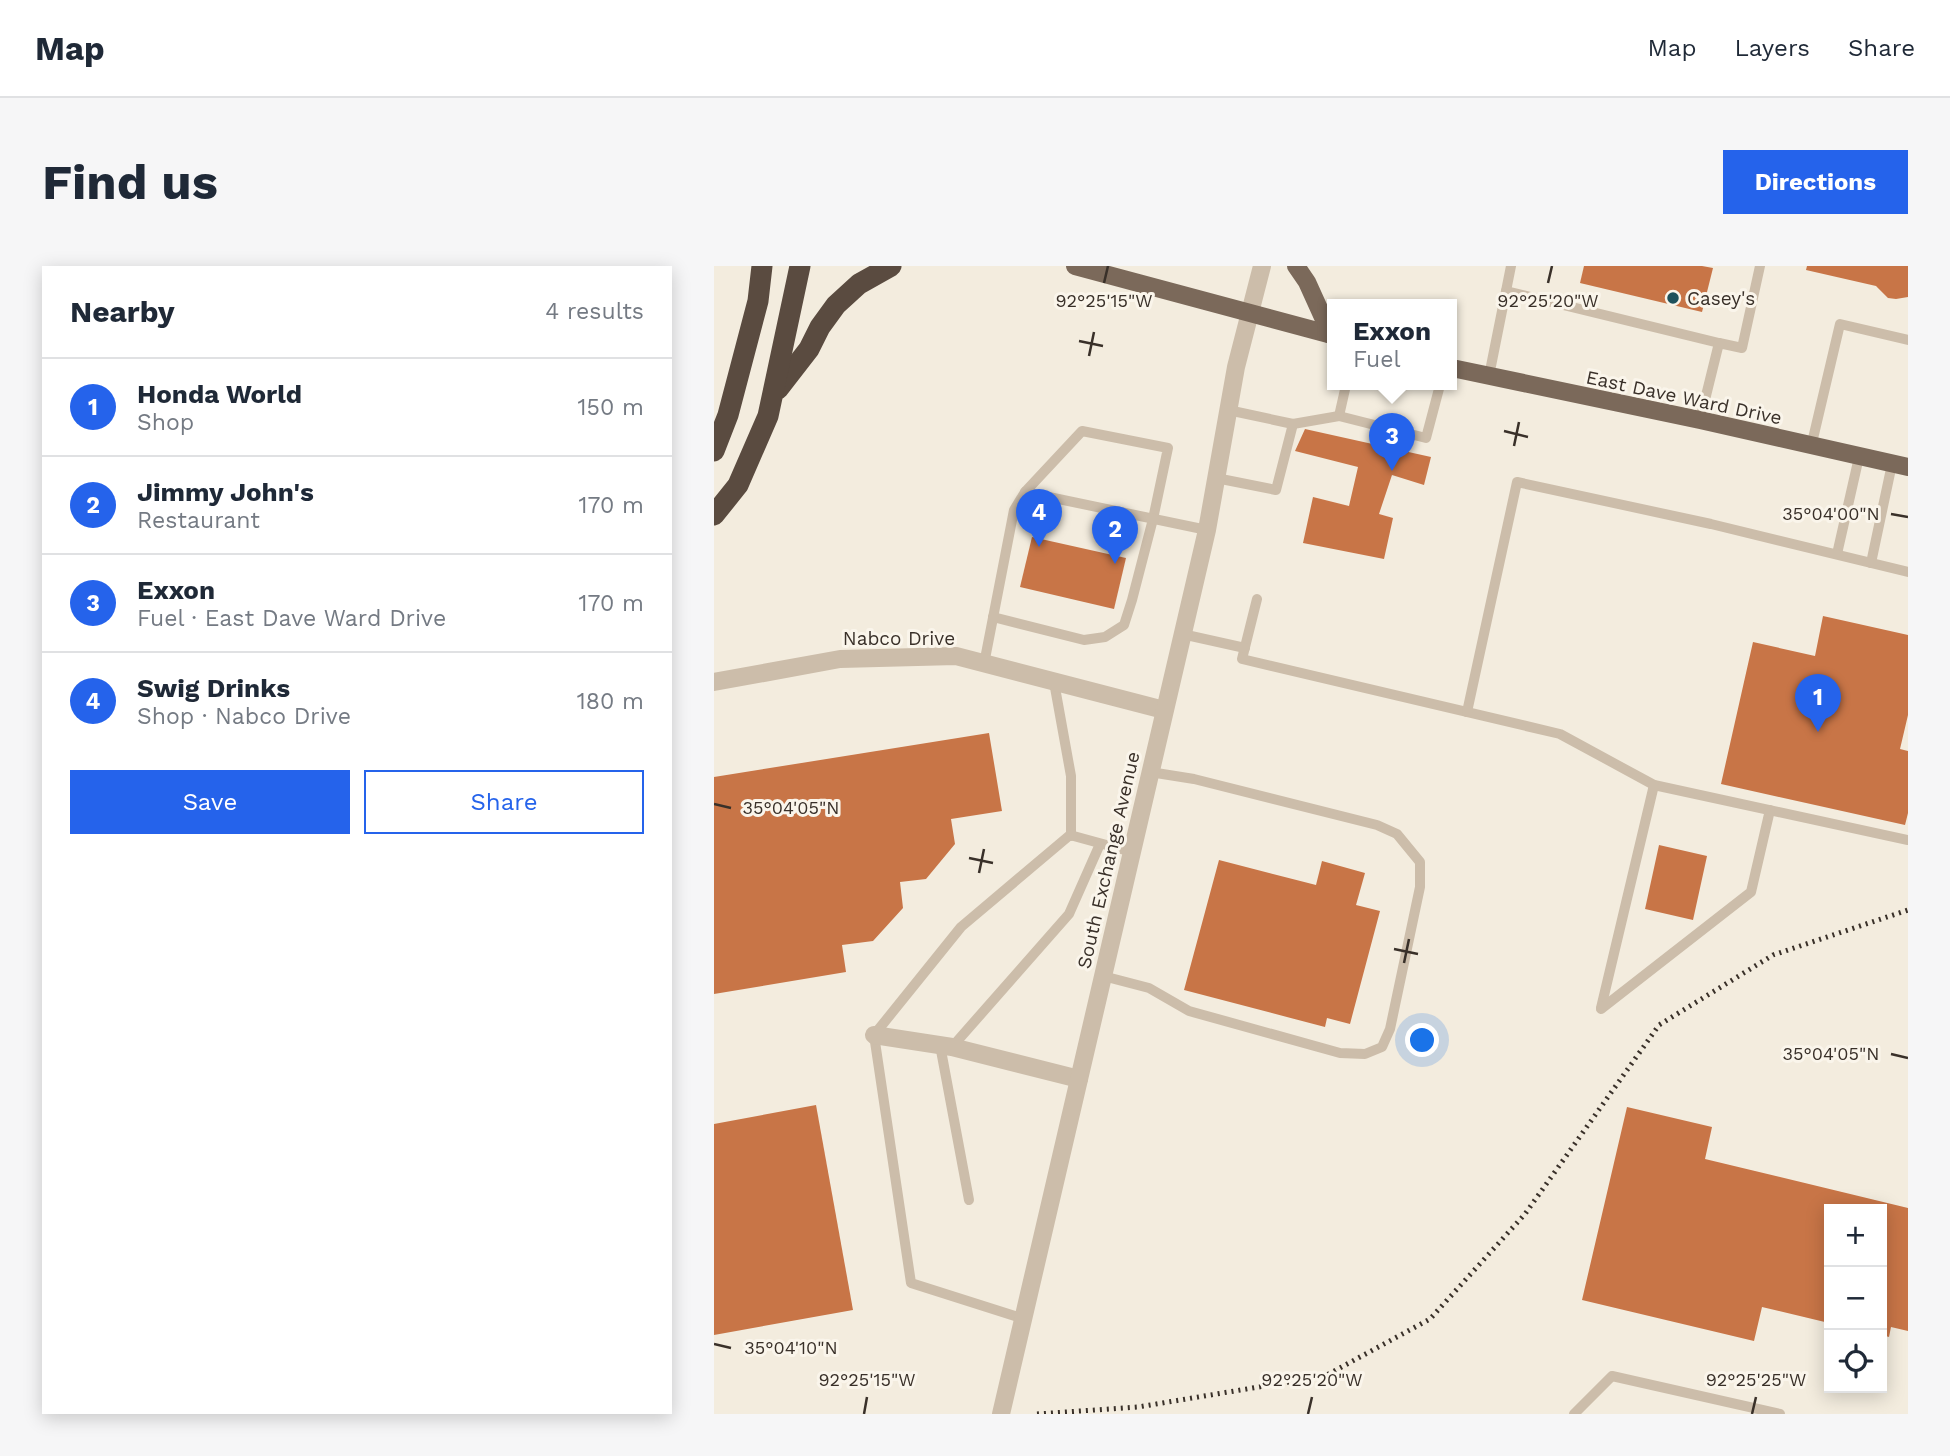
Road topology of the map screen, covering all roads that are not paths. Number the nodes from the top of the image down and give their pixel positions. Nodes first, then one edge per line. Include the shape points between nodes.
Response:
1 (762, 266) edge
2 (800, 266) edge
3 (891, 266) edge
4 (1075, 266) edge
5 (1262, 266) edge
6 (1296, 266) edge
7 (1511, 266) edge
8 (1760, 266) edge
9 (1506, 291) junction
10 (1248, 314) junction
11 (1327, 324) edge
12 (1327, 334) edge
13 (1908, 340) edge
14 (1719, 343) junction
15 (1457, 369) edge
16 (1489, 376) junction
17 (1345, 390) edge
18 (1439, 390) edge
19 (775, 393) junction
20 (1228, 410) junction
21 (1339, 416) junction
22 (1700, 420) junction
23 (1293, 424) junction
24 (1811, 447) junction
25 (714, 451) edge
26 (1859, 457) junction
27 (1900, 466) edge
28 (1216, 478) junction
29 (1025, 492) junction
30 (714, 515) edge
31 (1153, 519) junction
32 (1207, 530) junction
33 (1837, 554) junction
34 (1871, 563) junction
35 (1908, 572) edge
36 (1257, 599) dead end
37 (993, 617) junction
38 (1182, 634) junction
39 (1245, 648) junction
40 (984, 664) junction
41 (714, 682) edge
42 (1054, 682) junction
43 (1164, 710) junction
44 (1466, 712) junction
45 (1150, 772) junction
46 (1654, 785) junction
47 (1770, 810) junction
48 (1071, 836) junction
49 (1908, 840) edge
50 (1100, 844) junction
51 (1132, 852) junction
52 (1103, 976) junction
53 (874, 1035) junction
54 (946, 1046) junction
55 (1079, 1079) junction
56 (969, 1200) dead end
57 (1024, 1319) junction
58 (1002, 1414) edge
59 (1574, 1414) edge
60 (1780, 1414) edge

1 - 25 highway via 758,301
2 - 19 highway
3 - 19 highway via 859,284 836,305
4 - 10 main road
5 - 10 street, South Exchange Avenue
6 - 11 main road
7 - 9 lane
8 - 14 lane via 1742,348
9 - 14 lane
9 - 16 lane
10 - 12 main road
10 - 20 street, South Exchange Avenue
13 - 24 lane via 1840,324
14 - 22 lane
15 - 16 main road, East Dave Ward Drive
16 - 22 main road, East Dave Ward Drive
17 - 21 lane
18 - 21 lane via 1426,438
19 - 30 highway via 747,468
20 - 23 lane
20 - 28 street, South Exchange Avenue
21 - 23 lane
22 - 24 main road, East Dave Ward Drive
23 - 28 lane via 1276,490
24 - 26 main road, East Dave Ward Drive
26 - 27 main road, East Dave Ward Drive
26 - 33 lane
27 - 34 lane
28 - 32 street, South Exchange Avenue
29 - 31 lane
29 - 31 lane via 1082,431 1168,448
29 - 37 lane via 1014,510
31 - 32 lane
31 - 37 lane via 1124,625 1105,637 1084,640
32 - 38 street, South Exchange Avenue
33 - 34 lane
33 - 44 lane via 1517,482
34 - 35 lane
36 - 39 lane
37 - 40 lane
38 - 39 lane
38 - 43 street, South Exchange Avenue
39 - 44 lane via 1242,659
40 - 41 street, Nabco Drive via 956,656 840,659
40 - 42 street, Nabco Drive
42 - 43 street, Nabco Drive
42 - 48 lane via 1070,776
43 - 45 street, South Exchange Avenue
44 - 46 lane via 1560,734
45 - 51 street, South Exchange Avenue
45 - 52 lane via 1234,788 1377,825 1397,834 1410,847 1420,862 1420,887 1390,1030 1382,1047 1365,1054 1339,1053 1189,1011 1149,988
46 - 47 lane
46 - 47 lane via 1601,1009 1751,892
47 - 49 lane
48 - 50 lane
48 - 53 lane via 961,927
50 - 51 lane
50 - 54 lane via 1069,914
51 - 52 street, South Exchange Avenue
52 - 55 street, South Exchange Avenue
53 - 54 street
53 - 57 lane via 911,1283
54 - 55 street
54 - 56 lane
55 - 57 street, South Exchange Avenue
57 - 58 street, South Exchange Avenue
59 - 60 lane via 1612,1376

